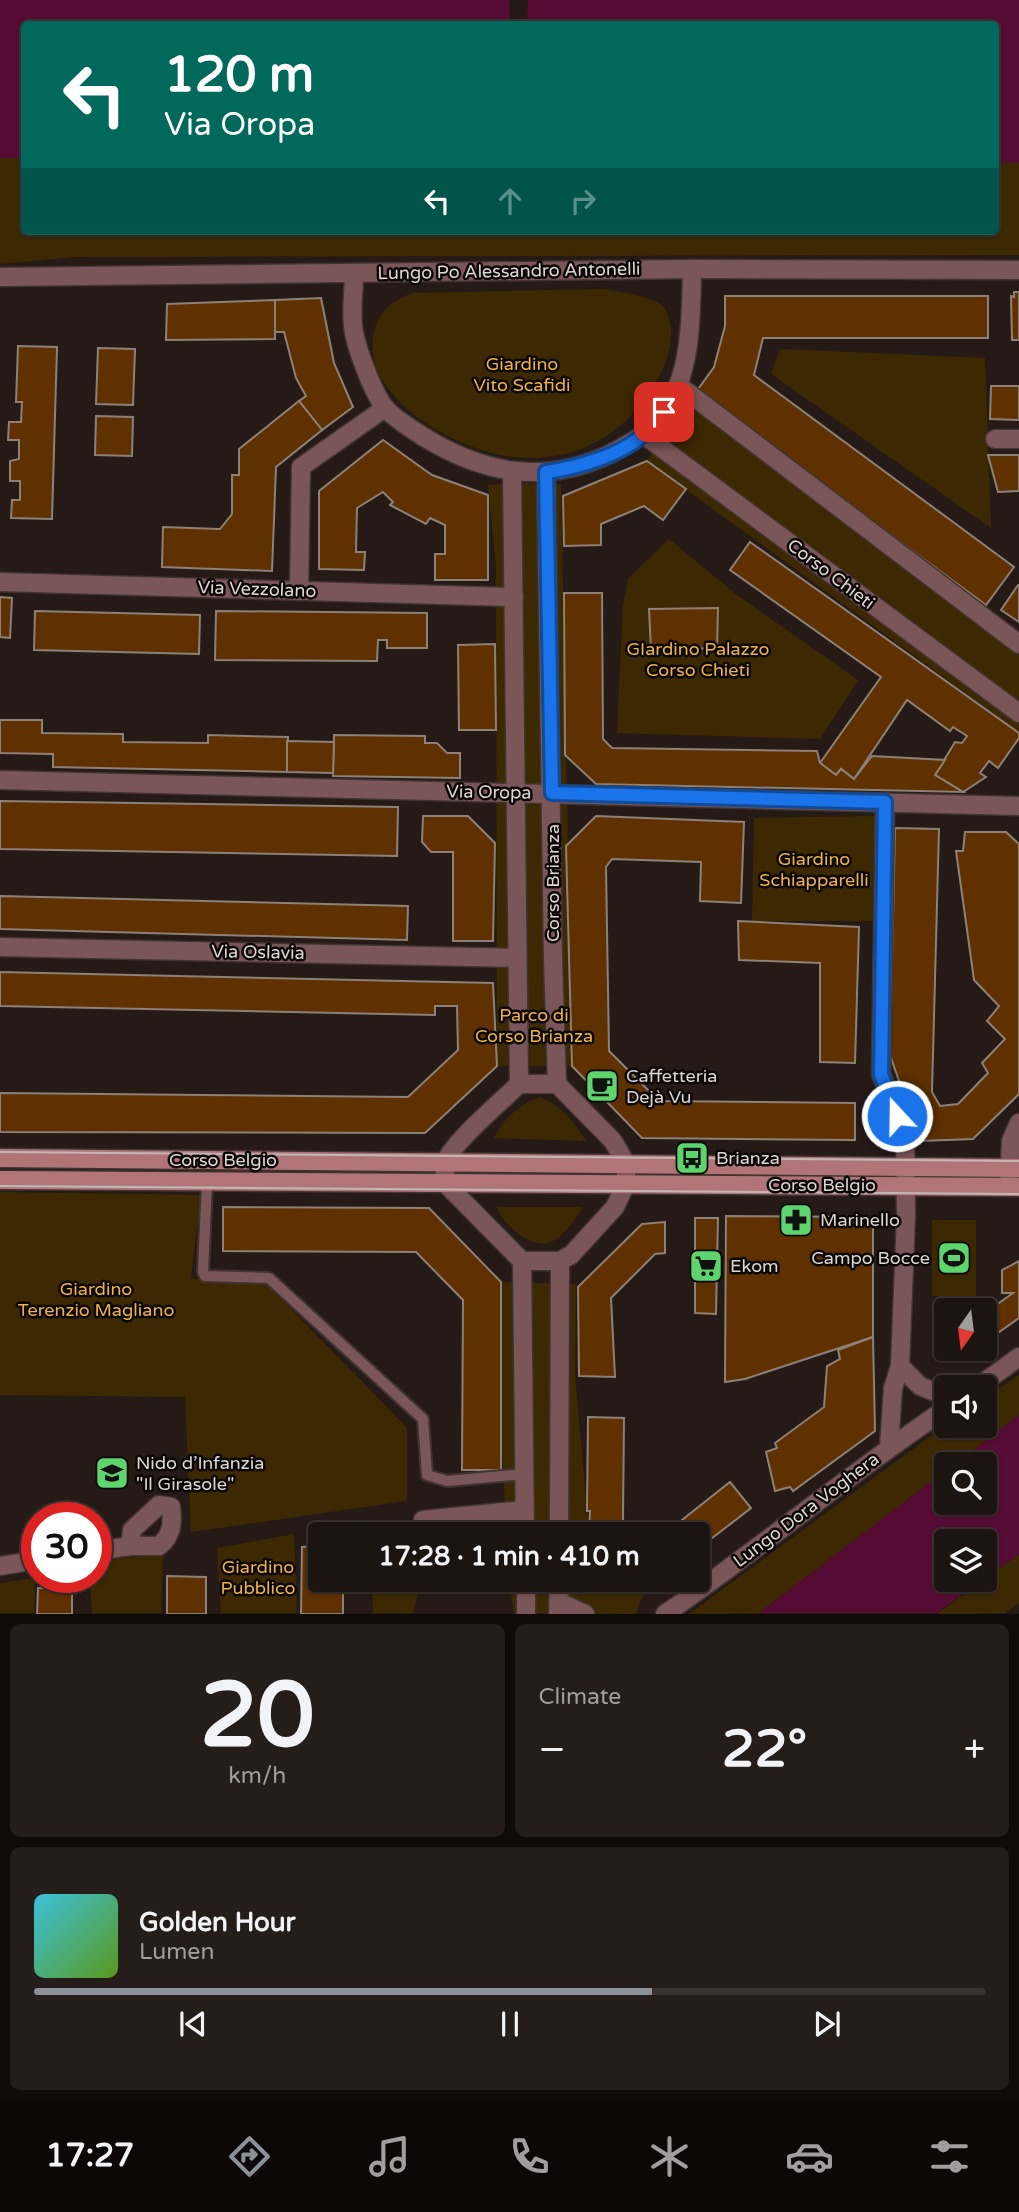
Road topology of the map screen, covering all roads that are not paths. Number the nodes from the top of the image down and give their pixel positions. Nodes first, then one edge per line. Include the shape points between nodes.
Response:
1 (692, 269) junction
2 (1019, 270) edge
3 (354, 273) junction
4 (0, 276) edge
5 (678, 385) junction
6 (386, 408) junction
7 (644, 435) junction
8 (995, 439) dead end
9 (1019, 439) edge
10 (512, 472) junction
11 (546, 472) junction
12 (0, 582) edge
13 (299, 591) junction
14 (514, 597) junction
15 (1019, 644) edge
16 (1019, 713) edge
17 (0, 780) edge
18 (517, 793) junction
19 (552, 793) junction
20 (885, 802) junction
21 (1019, 806) edge
22 (0, 947) edge
23 (516, 958) junction
24 (519, 1084) junction
25 (557, 1084) junction
26 (1019, 1123) edge
27 (0, 1158) edge
28 (445, 1162) junction
29 (626, 1164) junction
30 (905, 1167) junction
31 (1014, 1168) edge
32 (0, 1180) edge
33 (207, 1182) junction
34 (445, 1184) junction
35 (626, 1184) junction
36 (906, 1186) junction
37 (1014, 1187) edge
38 (522, 1261) junction
39 (560, 1261) junction
40 (1019, 1357) edge
41 (901, 1366) junction
42 (994, 1375) edge
43 (934, 1392) edge
44 (934, 1417) edge
45 (889, 1447) junction
46 (524, 1474) junction
47 (524, 1510) junction
48 (423, 1520) dead end
49 (524, 1522) edge
50 (559, 1522) edge
51 (130, 1546) dead end
52 (112, 1549) edge
53 (21, 1563) edge
54 (0, 1566) edge
55 (526, 1592) edge
56 (558, 1608) edge
57 (526, 1614) edge
58 (585, 1614) edge
59 (665, 1614) edge

1 - 2 street, Lungo Po Alessandro Antonelli
1 - 3 street, Lungo Po Alessandro Antonelli
1 - 5 street via 688,344
3 - 4 street, Lungo Po Alessandro Antonelli
3 - 6 street via 353,326 365,369
5 - 7 street via 664,412
5 - 15 street
6 - 10 street via 444,449
6 - 13 street via 301,467
7 - 11 street via 598,459
7 - 16 street, Corso Chieti
8 - 9 street
10 - 11 street
10 - 14 street, Corso Brianza
11 - 19 street, Corso Brianza
12 - 13 street, Via Vezzolano
13 - 14 street, Via Vezzolano
14 - 18 street, Corso Brianza
17 - 18 street, Via Oropa
18 - 19 street, Via Oropa
18 - 23 street, Corso Brianza
19 - 20 street, Via Oropa
19 - 25 street, Corso Brianza
20 - 21 street, Via Oropa
20 - 30 street via 881,1074 905,1137
22 - 23 street, Via Oslavia
23 - 24 street, Corso Brianza
24 - 25 street
24 - 28 street
25 - 29 street via 613,1141
26 - 31 street via 1011,1141
27 - 28 main road, Corso Belgio
28 - 29 main road, Corso Belgio
28 - 34 street
29 - 30 main road, Corso Belgio
29 - 35 street
30 - 31 main road, Corso Belgio
30 - 36 street
31 - 37 street
32 - 33 main road, Corso Belgio
33 - 34 main road, Corso Belgio
33 - 46 lane via 205,1276 269,1278 423,1419 427,1475 447,1481
34 - 35 main road, Corso Belgio
34 - 38 street
35 - 36 main road, Corso Belgio
35 - 39 street via 615,1207
36 - 37 main road, Corso Belgio
36 - 41 street
38 - 39 street
38 - 46 street
39 - 50 street
40 - 42 street
41 - 43 street via 920,1387
41 - 45 street via 893,1388
44 - 45 street, Lungo Dora Voghera
45 - 59 street, Lungo Dora Voghera
46 - 47 street
47 - 48 street
47 - 49 street
51 - 52 street
53 - 54 street
55 - 57 street
56 - 58 street

